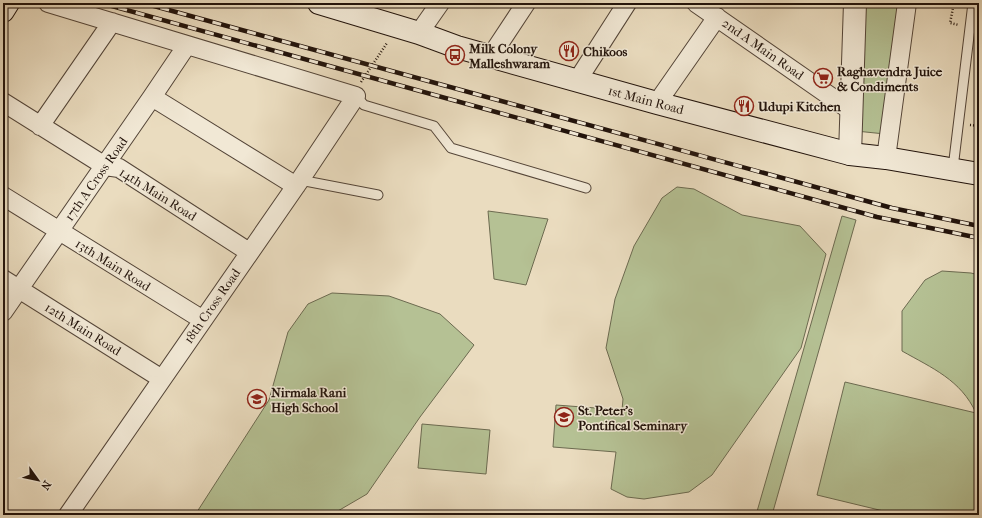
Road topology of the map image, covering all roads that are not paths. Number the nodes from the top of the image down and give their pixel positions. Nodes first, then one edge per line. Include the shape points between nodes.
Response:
1 (8, 3) edge
2 (48, 3) edge
3 (319, 3) edge
4 (440, 3) edge
5 (526, 3) edge
6 (627, 3) edge
7 (696, 3) edge
8 (907, 3) edge
9 (973, 3) edge
10 (851, 5) edge
11 (343, 6) edge
12 (3, 10) edge
13 (717, 17) junction
14 (112, 22) junction
15 (419, 33) junction
16 (187, 45) junction
17 (491, 56) junction
18 (577, 81) junction
19 (353, 95) junction
20 (152, 97) junction
21 (3, 102) edge
22 (657, 104) junction
23 (850, 110) junction
24 (40, 126) junction
25 (850, 154) junction
26 (886, 158) junction
27 (105, 166) junction
28 (953, 168) junction
29 (979, 174) edge
30 (298, 183) junction
31 (586, 188) dead end
32 (378, 195) dead end
33 (3, 196) edge
34 (59, 231) junction
35 (250, 252) junction
36 (3, 279) edge
37 (19, 288) junction
38 (3, 312) edge
39 (203, 320) junction
40 (162, 379) junction
41 (74, 513) edge

1 - 12 main road
2 - 14 street
3 - 11 main road, 1st Main Road
4 - 15 street
5 - 17 street
6 - 18 street
7 - 13 street, 2nd A Main Road
8 - 26 street
9 - 28 lane
10 - 23 main road
11 - 15 main road, 1st Main Road
13 - 22 street
13 - 23 street, 2nd A Main Road
14 - 16 street
14 - 24 street
15 - 17 main road, 1st Main Road
16 - 19 street
16 - 20 street, 17th A Cross Road
17 - 18 main road, 1st Main Road
18 - 22 main road, 1st Main Road
19 - 30 street, 18th Cross Road
19 - 31 lane via 364,105 434,126 451,148
20 - 27 street, 17th A Cross Road
20 - 30 street
21 - 24 street, 14th Main Road
22 - 25 main road, 1st Main Road
23 - 25 main road
24 - 27 street, 14th Main Road
25 - 26 main road, 1st Main Road
26 - 28 main road, 1st Main Road
27 - 34 street, 17th A Cross Road
27 - 35 street, 14th Main Road via 119,168
28 - 29 main road, 1st Main Road
30 - 32 lane
30 - 35 street, 18th Cross Road
33 - 34 street, 13th Main Road
34 - 37 street, 17th A Cross Road
34 - 39 street, 13th Main Road
35 - 39 street, 18th Cross Road
36 - 37 street, 12th Main Road
37 - 38 street, 17th A Cross Road
37 - 40 street, 12th Main Road
39 - 40 street, 18th Cross Road
40 - 41 street, 18th Cross Road

